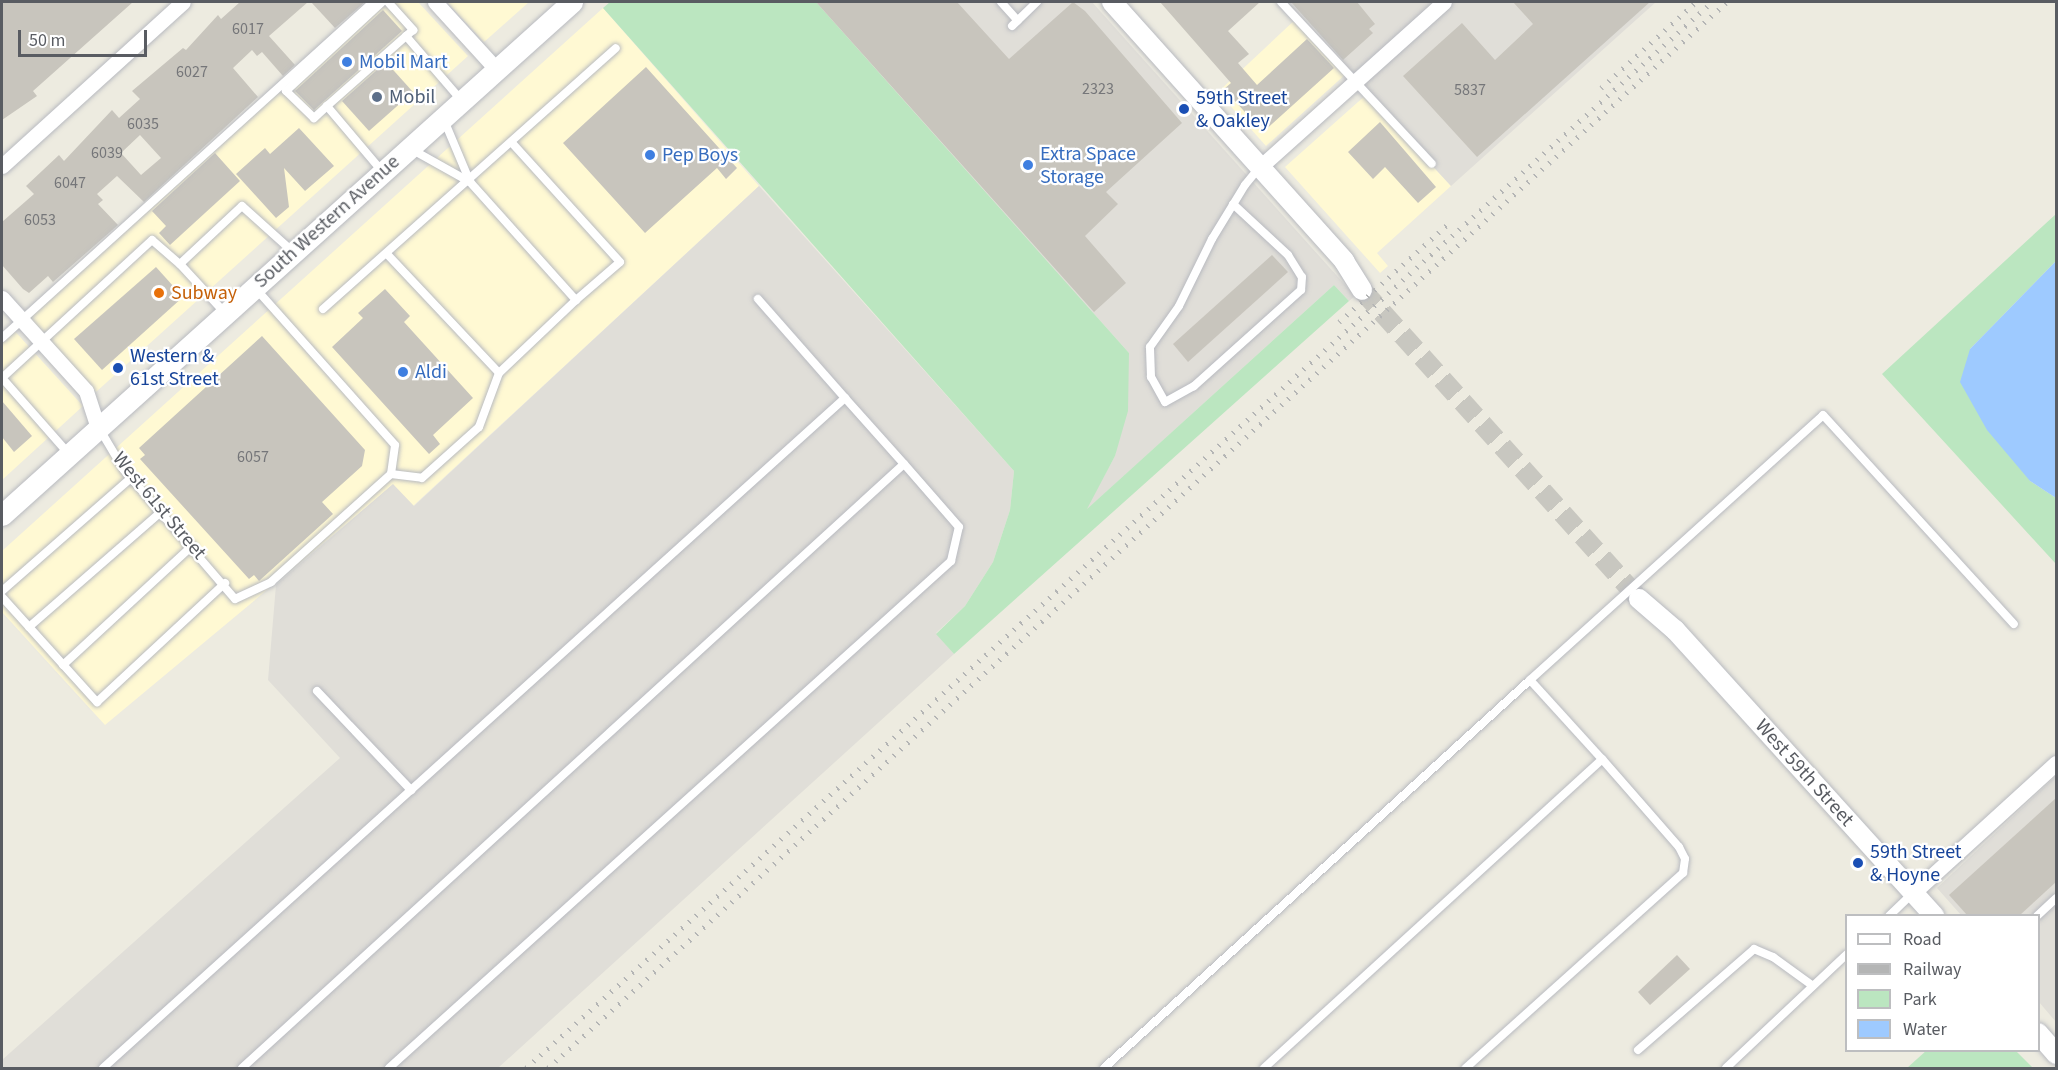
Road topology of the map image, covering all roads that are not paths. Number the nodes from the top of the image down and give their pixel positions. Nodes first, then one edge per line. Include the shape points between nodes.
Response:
1 (183, 2) edge
2 (373, 2) edge
3 (382, 2) edge
4 (388, 2) edge
5 (435, 2) edge
6 (572, 2) edge
7 (1001, 2) edge
8 (1037, 2) edge
9 (1112, 2) edge
10 (1281, 2) edge
11 (1444, 2) edge
12 (406, 36) junction
13 (616, 48) dead end
14 (497, 70) junction
15 (1355, 81) junction
16 (462, 101) junction
17 (327, 106) junction
18 (443, 118) junction
19 (512, 143) junction
20 (409, 148) junction
21 (1432, 164) dead end
22 (2, 166) edge
23 (1260, 167) junction
24 (382, 172) junction
25 (470, 182) junction
26 (1233, 204) junction
27 (293, 252) junction
28 (387, 254) junction
29 (180, 264) junction
30 (1366, 286) tunnel mouth
31 (254, 287) junction
32 (2, 298) edge
33 (759, 299) dead end
34 (576, 300) junction
35 (323, 309) dead end
36 (225, 313) junction
37 (21, 320) junction
38 (2, 338) edge
39 (40, 340) junction
40 (499, 373) junction
41 (845, 398) junction
42 (98, 427) junction
43 (69, 454) junction
44 (904, 464) junction
45 (391, 474) junction
46 (131, 478) junction
47 (161, 512) junction
48 (2, 515) edge
49 (192, 546) junction
50 (225, 582) junction
51 (2, 591) edge
52 (1643, 594) tunnel mouth
53 (2, 597) edge
54 (2014, 624) dead end
55 (29, 627) junction
56 (63, 665) junction
57 (1530, 680) junction
58 (317, 691) dead end
59 (1602, 759) junction
60 (2056, 763) edge
61 (411, 790) junction
62 (1913, 893) junction
63 (2056, 898) edge
64 (1890, 914) edge
65 (1933, 914) edge
66 (2038, 914) edge
67 (1845, 956) edge
68 (1813, 986) junction
69 (2040, 1035) edge
70 (1638, 1050) dead end
71 (2056, 1053) edge
72 (103, 1068) edge
73 (242, 1068) edge
74 (389, 1068) edge
75 (1104, 1068) edge
76 (1264, 1068) edge
77 (1466, 1068) edge
78 (1726, 1068) edge

1 - 22 street
2 - 37 lane
3 - 17 lane via 286,91 314,118
4 - 12 lane via 413,30
5 - 14 street
6 - 14 main road, South Western Avenue
7 - 8 lane via 1015,23
9 - 23 street
10 - 15 lane
11 - 15 street
12 - 16 lane
12 - 17 lane
13 - 19 lane
14 - 16 main road, South Western Avenue
15 - 21 lane
15 - 23 street
16 - 18 main road, South Western Avenue
17 - 24 lane
18 - 20 main road, South Western Avenue
18 - 25 lane
19 - 25 lane
19 - 34 lane via 620,262
20 - 24 main road, South Western Avenue
20 - 25 lane
23 - 26 lane
23 - 30 street
24 - 27 main road, South Western Avenue
25 - 28 lane
25 - 34 lane
26 - 26 lane via 1179,306 1150,347 1151,377 1165,402 1194,386 1301,290 1302,277 1288,255
27 - 29 lane via 242,206
27 - 31 main road, South Western Avenue
28 - 35 lane
28 - 40 lane
29 - 36 lane
29 - 39 lane via 152,240
31 - 36 main road, South Western Avenue
31 - 45 lane via 395,445
32 - 37 street, West 61st Street
33 - 41 lane
34 - 40 lane
36 - 42 main road, South Western Avenue
37 - 38 lane
37 - 39 street, West 61st Street
39 - 42 street, West 61st Street via 86,391
39 - 43 lane via 2,378
40 - 45 lane via 479,427 422,478
41 - 44 lane
41 - 61 lane
42 - 43 main road, South Western Avenue
42 - 46 lane, West 61st Street
43 - 48 main road, South Western Avenue
44 - 73 lane
44 - 74 lane via 959,527 951,561
45 - 50 lane, West 61st Street via 271,582 235,599
46 - 47 lane, West 61st Street
46 - 51 lane
47 - 49 lane, West 61st Street
47 - 55 lane
49 - 50 lane, West 61st Street
49 - 56 lane
50 - 56 lane via 97,702
52 - 62 street, West 59th Street
53 - 55 lane
54 - 57 lane via 1823,416
55 - 56 lane
57 - 59 lane
57 - 75 lane
58 - 61 lane
59 - 76 lane
59 - 77 lane via 1679,847 1685,859 1683,873
60 - 62 street
61 - 72 lane
62 - 64 lane
62 - 65 street, West 59th Street
63 - 66 lane
67 - 68 lane
68 - 70 lane via 1773,957 1754,949
68 - 78 lane
69 - 71 street

